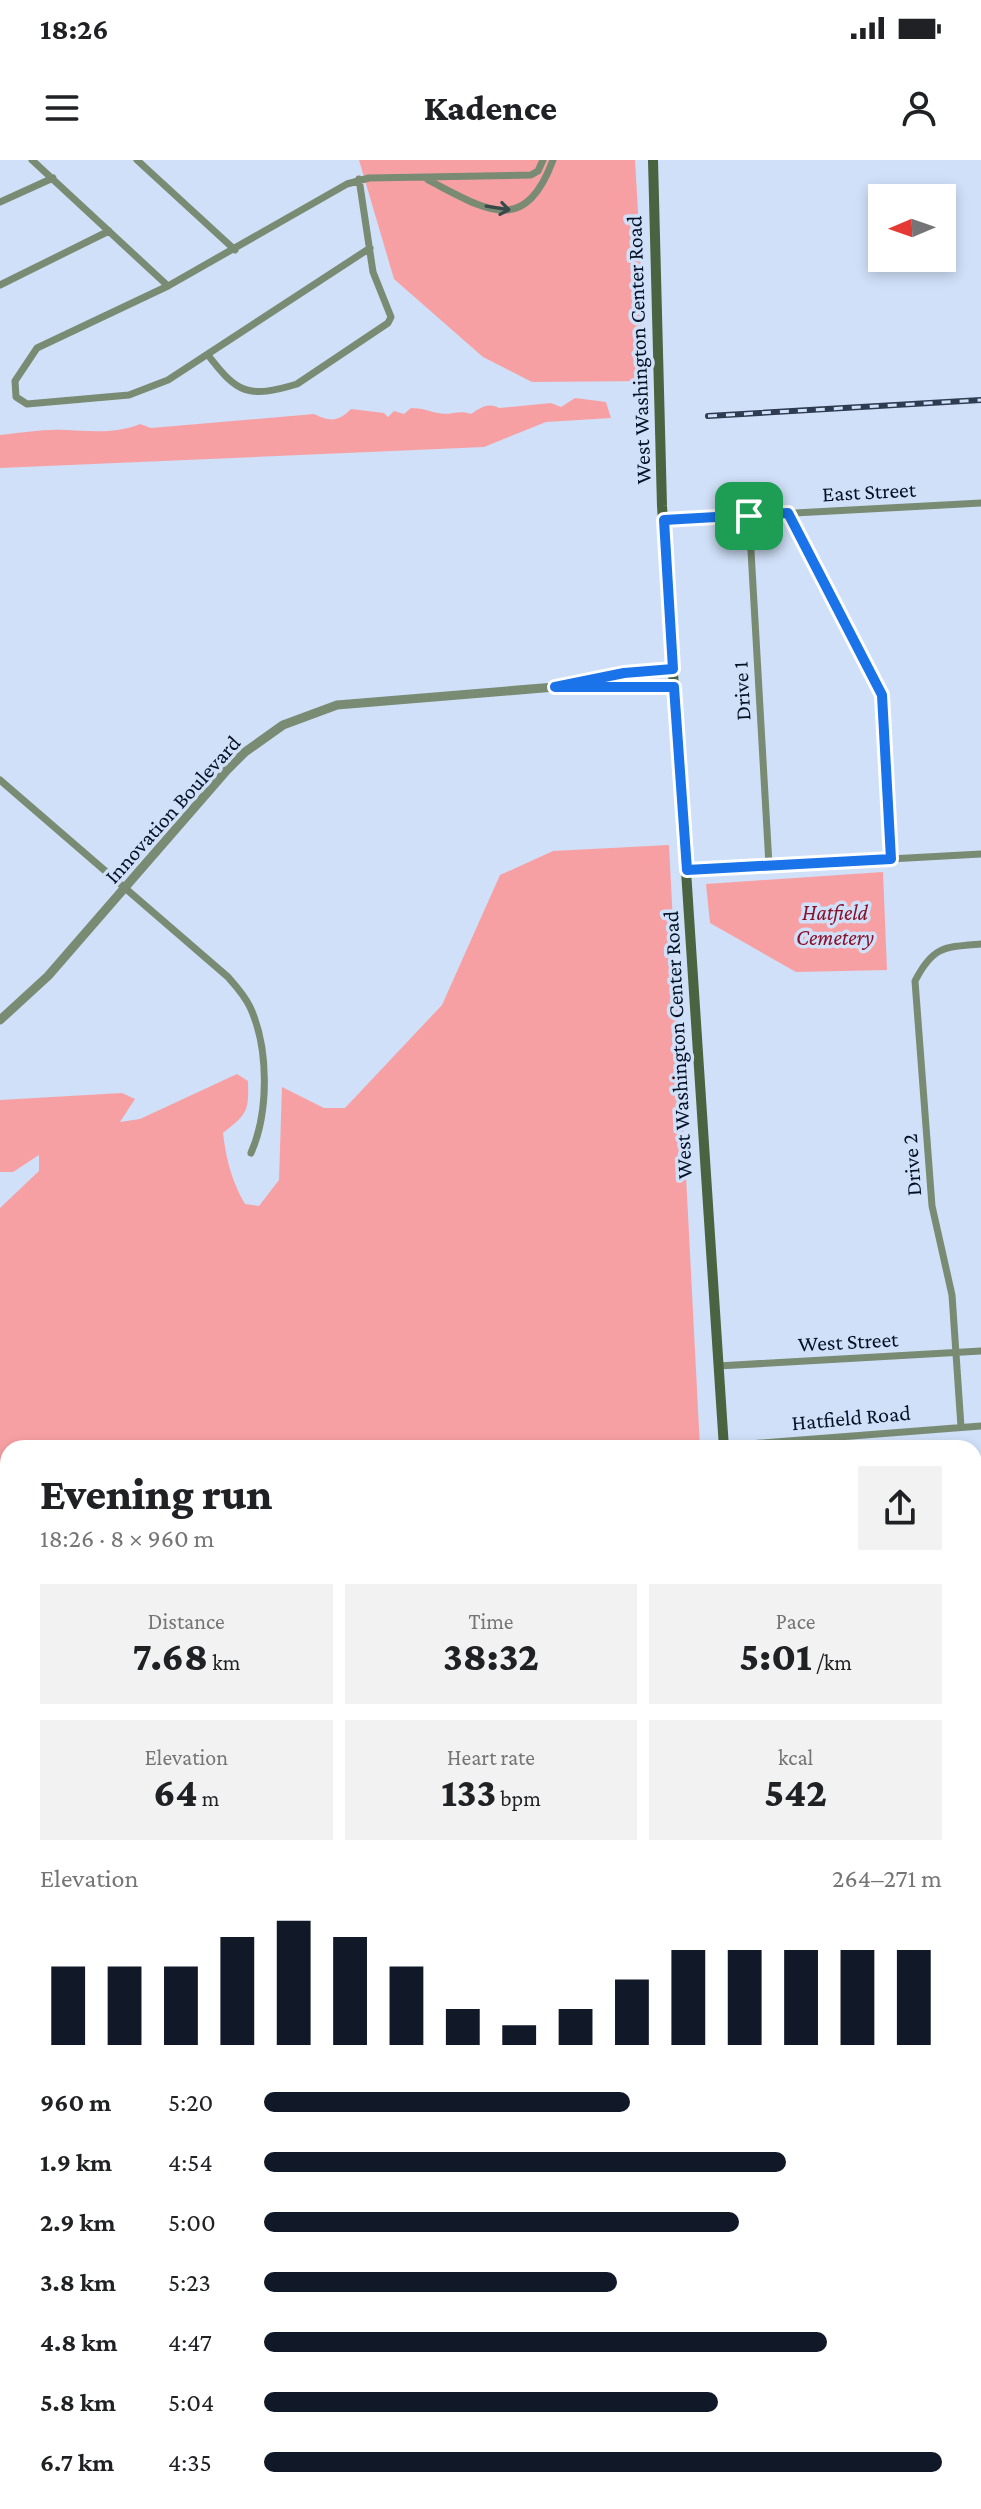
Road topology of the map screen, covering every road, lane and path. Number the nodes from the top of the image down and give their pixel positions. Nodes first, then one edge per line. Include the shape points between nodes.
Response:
1 (32, 160) edge
2 (137, 160) edge
3 (543, 160) edge
4 (553, 160) edge
5 (653, 160) edge
6 (53, 178) junction
7 (359, 179) junction
8 (426, 179) junction
9 (0, 202) edge
10 (109, 231) junction
11 (370, 248) junction
12 (235, 250) junction
13 (0, 285) edge
14 (168, 286) junction
15 (208, 355) junction
16 (981, 503) edge
17 (788, 513) junction
18 (749, 516) junction
19 (664, 520) junction
20 (673, 669) junction
21 (555, 687) junction
22 (674, 687) junction
23 (0, 780) edge
24 (981, 854) edge
25 (891, 859) junction
26 (769, 865) junction
27 (687, 870) junction
28 (124, 887) junction
29 (981, 944) edge
30 (0, 1020) edge
31 (251, 1153) dead end
32 (981, 1351) edge
33 (955, 1353) junction
34 (718, 1366) junction
35 (981, 1426) edge
36 (961, 1427) junction
37 (723, 1440) edge
38 (807, 1440) edge

1 - 6 street
2 - 12 street
3 - 8 street via 531,175
8 -> 4 street via 473,203 520,209 546,180
5 - 19 main road, West Washington Center Road
6 - 9 street
6 - 10 street
7 - 8 street
7 - 11 street
7 - 12 street
10 - 13 street
10 - 14 street
11 - 15 street
11 - 15 street via 376,286 391,317 382,329 286,387 240,390
12 - 14 street
14 - 15 street via 37,348 15,381 16,397 27,404 129,395 168,380
16 - 17 street, East Street
17 - 18 street, East Street
17 - 25 street via 882,695
18 - 19 street, East Street
18 - 26 street, Drive 1
19 - 20 main road, West Washington Center Road
20 - 21 street, Innovation Boulevard
20 - 22 main road, West Washington Center Road
21 - 22 street, Innovation Boulevard
21 - 28 street, Innovation Boulevard via 370,701 307,713 245,752
22 - 27 main road, West Washington Center Road
23 - 28 street
24 - 25 street
25 - 26 street
26 - 27 street
27 - 34 main road, West Washington Center Road
28 - 30 street, Innovation Boulevard via 33,993
28 - 31 street via 228,977 248,1003 260,1049 263,1108
29 - 33 street, Drive 2 via 943,947 926,960 915,981 932,1206 952,1295
32 - 33 street, West Street
33 - 34 street, West Street
33 - 36 street, Drive 2
34 - 37 main road, West Washington Center Road
35 - 36 street, Hatfield Road
36 - 38 street, Hatfield Road

